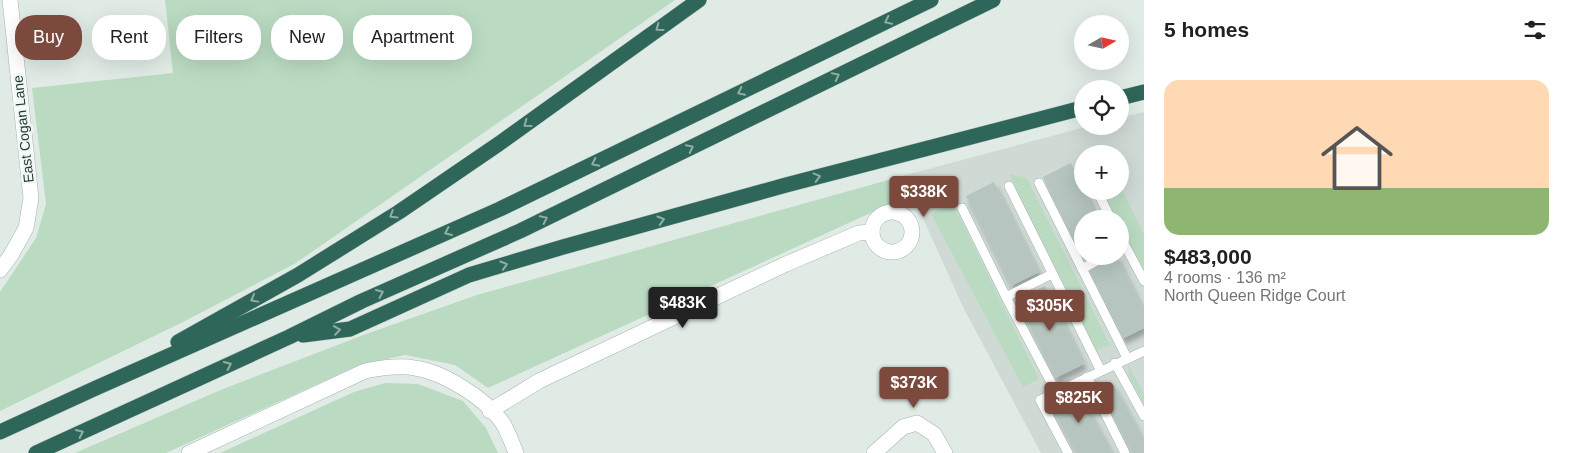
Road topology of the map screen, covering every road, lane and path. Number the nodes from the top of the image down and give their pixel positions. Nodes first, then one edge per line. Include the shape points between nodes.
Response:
1 (10, 0) edge
2 (699, 0) edge
3 (932, 0) edge
4 (993, 0) edge
5 (1144, 92) edge
6 (1129, 96) edge
7 (1074, 110) edge
8 (1039, 183) dead end
9 (1009, 186) dead end
10 (962, 208) dead end
11 (872, 232) dead end
12 (6, 252) edge
13 (1129, 257) edge
14 (1089, 265) edge
15 (1082, 269) junction
16 (0, 270) edge
17 (1052, 274) junction
18 (1144, 281) edge
19 (1006, 297) junction
20 (289, 337) junction
21 (1144, 351) edge
22 (1127, 358) junction
23 (1116, 363) junction
24 (1100, 371) junction
25 (1087, 377) junction
26 (96, 388) junction
27 (1056, 392) junction
28 (490, 411) junction
29 (1144, 416) edge
30 (0, 432) edge
31 (36, 453) edge
32 (189, 453) edge
33 (516, 453) edge
34 (874, 453) edge
35 (945, 453) edge
36 (1068, 453) edge
37 (1125, 453) edge

1 - 12 street, East Cogan Lane via 31,198 26,228
2 -> 26 highway via 399,212 298,275
3 -> 26 highway via 500,209
20 -> 4 highway via 520,231
5 - 6 highway
20 -> 7 highway via 350,328 469,275 563,247
8 - 15 lane
9 - 17 lane
10 - 19 lane
11 - 28 street via 858,233 786,264 539,382
12 - 16 street, East Cogan Lane
13 - 18 lane
14 - 15 lane
15 - 22 lane
17 - 19 lane
17 - 24 lane
19 - 27 lane
31 -> 20 highway
21 - 22 lane
22 - 23 lane
23 - 24 lane
23 - 29 lane
24 - 25 lane
25 - 27 lane
25 - 37 lane
26 - 30 highway
27 - 36 lane via 1040,400
28 - 32 street via 474,394 444,377 414,368 379,368 365,371
28 - 33 street via 502,422
34 - 35 street via 903,427 917,423 934,434

